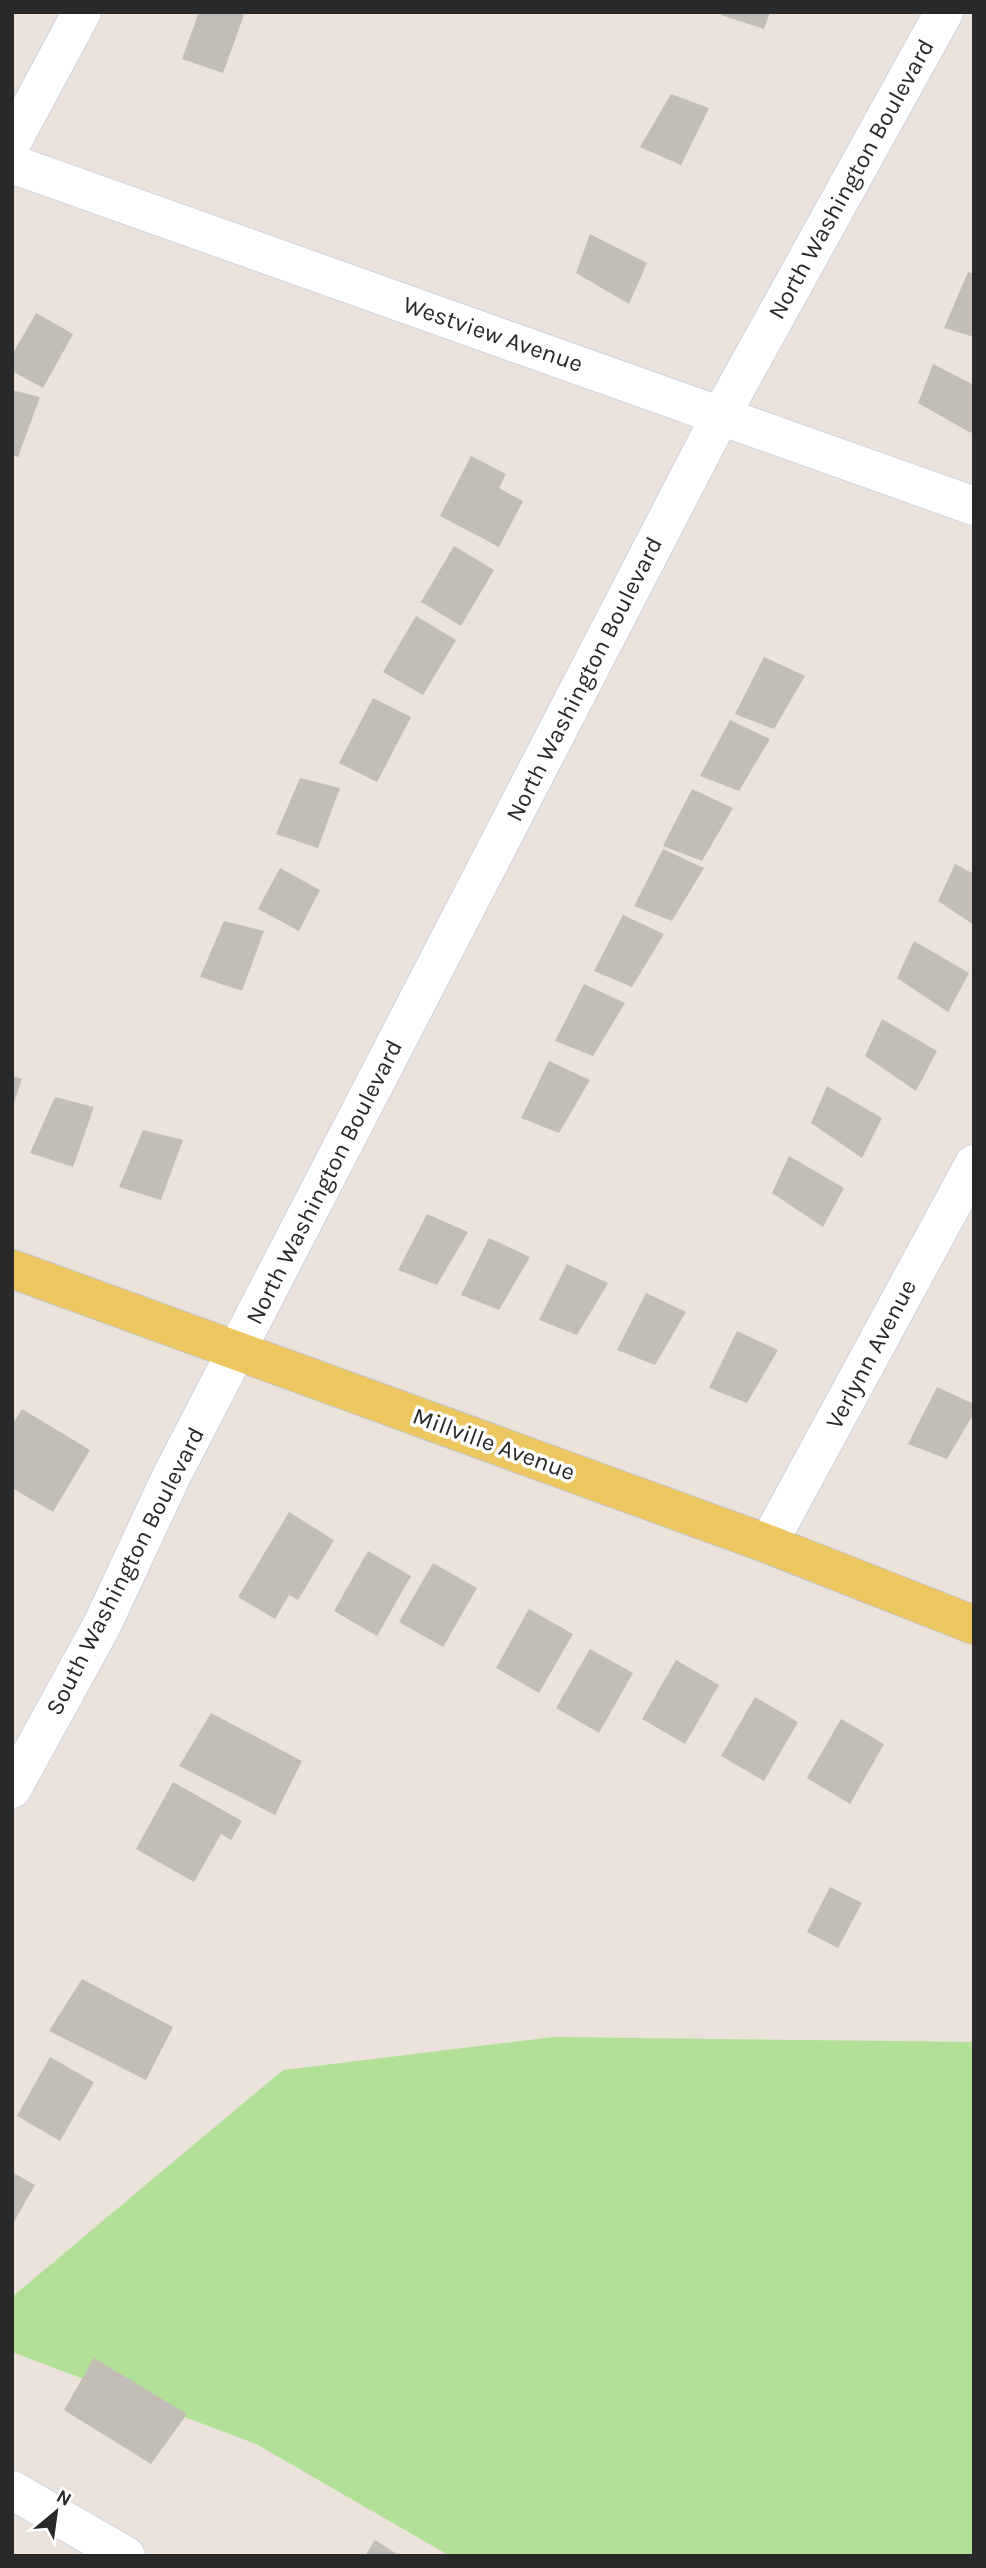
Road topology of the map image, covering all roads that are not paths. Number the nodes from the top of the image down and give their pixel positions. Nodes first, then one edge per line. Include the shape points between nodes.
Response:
1 (82, 12) edge
2 (943, 12) edge
3 (12, 142) edge
4 (12, 164) edge
5 (721, 415) junction
6 (974, 506) edge
7 (974, 1164) edge
8 (12, 1269) edge
9 (236, 1351) junction
10 (768, 1544) junction
11 (974, 1625) edge
12 (12, 1790) edge
13 (12, 2490) edge
14 (126, 2556) edge

1 - 3 street
2 - 5 street, North Washington Boulevard
4 - 5 street, Westview Avenue
5 - 6 street, Westview Avenue
5 - 9 street, North Washington Boulevard
7 - 10 street, Verlynn Avenue
8 - 9 main road, Millville Avenue
9 - 10 main road, Millville Avenue
9 - 12 street, South Washington Boulevard via 102,1625
10 - 11 main road, Millville Avenue
13 - 14 street

